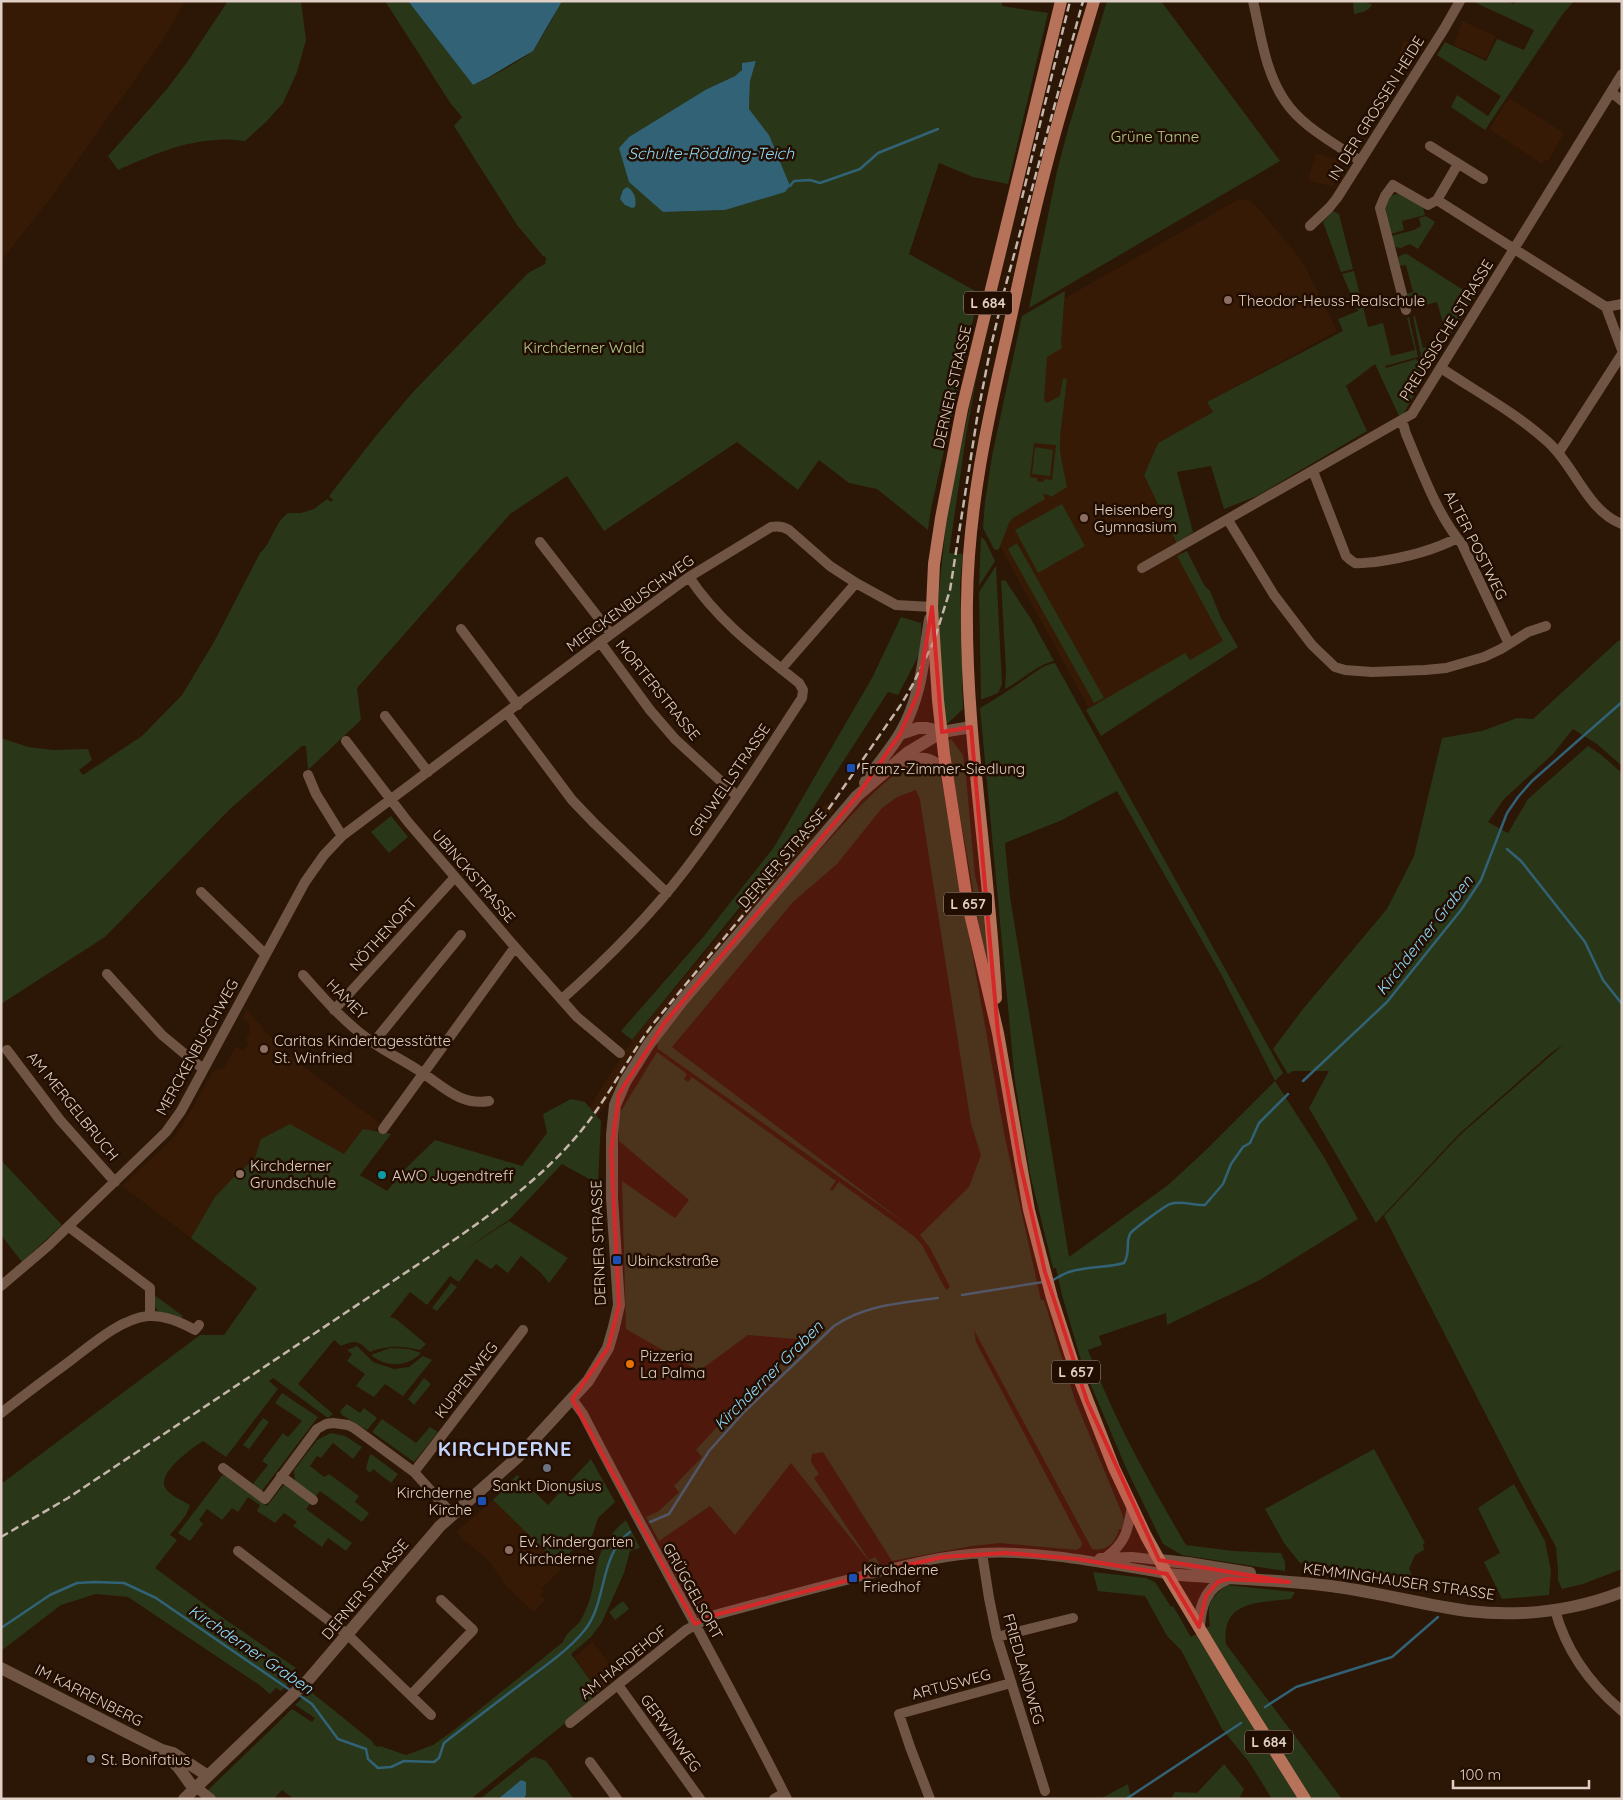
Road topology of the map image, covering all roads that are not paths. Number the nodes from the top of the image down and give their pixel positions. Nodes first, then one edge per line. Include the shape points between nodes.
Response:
1 (1061, 1) edge
2 (1094, 1) edge
3 (1253, 1) edge
4 (1460, 1) edge
5 (1622, 74) edge
6 (1611, 92) junction
7 (1622, 101) edge
8 (1430, 146) dead end
9 (1360, 161) junction
10 (1458, 164) junction
11 (1483, 179) dead end
12 (1437, 200) junction
13 (1310, 226) dead end
14 (1515, 249) junction
15 (1622, 304) edge
16 (1606, 307) junction
17 (1406, 310) dead end
18 (1622, 350) edge
19 (1622, 354) edge
20 (1441, 368) junction
21 (1402, 420) junction
22 (1559, 452) junction
23 (1313, 471) junction
24 (1228, 520) junction
25 (1622, 524) edge
26 (1457, 538) junction
27 (540, 542) dead end
28 (1142, 568) dead end
29 (689, 578) junction
30 (856, 583) junction
31 (932, 607) junction
32 (1546, 626) dead end
33 (461, 629) dead end
34 (611, 634) junction
35 (600, 642) junction
36 (1509, 644) junction
37 (781, 669) junction
38 (518, 705) junction
39 (507, 713) junction
40 (385, 716) dead end
41 (971, 727) junction
42 (942, 732) junction
43 (900, 734) junction
44 (346, 741) dead end
45 (892, 766) junction
46 (428, 772) junction
47 (947, 772) junction
48 (308, 775) dead end
49 (737, 796) junction
50 (857, 796) junction
51 (390, 800) junction
52 (342, 836) junction
53 (455, 878) junction
54 (201, 892) dead end
55 (667, 893) junction
56 (461, 935) dead end
57 (515, 947) junction
58 (265, 954) junction
59 (107, 974) dead end
60 (303, 975) dead end
61 (562, 999) junction
62 (334, 1010) junction
63 (998, 1034) junction
64 (373, 1043) junction
65 (7, 1050) dead end
66 (620, 1053) dead end
67 (202, 1069) junction
68 (423, 1072) junction
69 (489, 1101) dead end
70 (382, 1129) dead end
71 (116, 1182) junction
72 (69, 1226) junction
73 (1, 1286) edge
74 (150, 1316) junction
75 (199, 1325) dead end
76 (523, 1330) dead end
77 (572, 1400) junction
78 (1, 1412) edge
79 (223, 1468) dead end
80 (414, 1472) junction
81 (282, 1476) junction
82 (313, 1500) dead end
83 (1132, 1506) junction
84 (452, 1514) junction
85 (238, 1551) dead end
86 (982, 1553) junction
87 (1105, 1558) junction
88 (1077, 1559) junction
89 (1159, 1560) junction
90 (1166, 1574) junction
91 (1227, 1579) junction
92 (1289, 1582) junction
93 (1622, 1592) edge
94 (441, 1600) dead end
95 (1555, 1610) junction
96 (1073, 1618) dead end
97 (695, 1624) junction
98 (1199, 1627) junction
99 (348, 1635) junction
100 (997, 1637) junction
101 (1, 1668) edge
102 (1011, 1683) junction
103 (618, 1685) junction
104 (411, 1696) junction
105 (1622, 1712) edge
106 (431, 1715) dead end
107 (570, 1723) dead end
108 (162, 1750) junction
109 (590, 1762) dead end
110 (208, 1776) junction
111 (195, 1788) junction
112 (1045, 1790) dead end
113 (785, 1796) edge
114 (184, 1799) edge
115 (211, 1799) edge
116 (616, 1799) edge
117 (700, 1799) edge
118 (774, 1799) edge
119 (930, 1799) edge
120 (1305, 1799) edge

1 - 31 main road, DERNER STRASSE / L 684 via 960,419 934,564
2 - 41 main road, L 684 via 1036,207 983,441 969,545 967,601
3 - 9 street via 1271,74 1285,101 1310,126
4 - 9 street, IN DER GROSSEN HEIDE
5 - 6 street, PREUSSISCHE STRASSE
6 - 7 street
6 - 14 street, PREUSSISCHE STRASSE
8 - 10 street
9 - 13 street, IN DER GROSSEN HEIDE via 1329,208
10 - 11 street
10 - 12 street
12 - 14 street
12 - 17 street via 1428,205 1393,185 1380,208
14 - 16 street
14 - 20 street, PREUSSISCHE STRASSE
15 - 16 street
16 - 18 street
19 - 22 street
20 - 21 street, PREUSSISCHE STRASSE via 1412,414
20 - 22 street via 1514,414
21 - 23 street, PREUSSISCHE STRASSE
21 - 26 street, ALTER POSTWEG via 1422,470
22 - 25 street via 1598,508
23 - 24 street, PREUSSISCHE STRASSE
23 - 26 street via 1346,556 1351,561 1364,563 1403,557
24 - 28 street, PREUSSISCHE STRASSE
24 - 36 street via 1274,596 1312,645 1335,667 1372,672 1446,668 1478,659
26 - 36 street, ALTER POSTWEG
27 - 34 street
29 - 30 street, MERCKENBUSCHWEG via 777,526 789,530 830,566
29 - 34 street, MERCKENBUSCHWEG
29 - 37 street, GRUWELLSTRASSE via 732,628
30 - 31 street, MERCKENBUSCHWEG via 896,605
30 - 37 street
31 - 42 main road, L 684
31 - 43 main road via 918,693
32 - 36 street
33 - 38 street
34 - 35 street, MERCKENBUSCHWEG
35 - 38 street, MERCKENBUSCHWEG
35 - 49 street, MORTERSTRASSE via 675,739
37 - 49 street, GRUWELLSTRASSE via 799,683 803,690 802,698
38 - 39 street, MERCKENBUSCHWEG
39 - 46 street, MERCKENBUSCHWEG
39 - 55 street via 572,800
40 - 46 street
41 - 42 main road
41 - 63 main road, L 657 via 994,958
42 - 43 main road via 918,728
42 - 45 main road, DERNER STRASSE
42 - 47 main road, L 657
43 - 50 main road
44 - 51 street
45 - 47 main road via 925,758
45 - 50 main road, DERNER STRASSE
46 - 51 street, MERCKENBUSCHWEG
47 - 63 main road, L 657 via 968,901
48 - 52 street
49 - 55 street, GRUWELLSTRASSE
50 - 77 main road, DERNER STRASSE via 666,1022 619,1094 612,1120 611,1151 618,1305 608,1348
51 - 52 street, MERCKENBUSCHWEG
51 - 53 street, UBINCKSTRASSE
52 - 58 street, MERCKENBUSCHWEG via 305,882
53 - 57 street, UBINCKSTRASSE
53 - 62 street, NÖTHENORT
54 - 58 street
55 - 61 street, GRUWELLSTRASSE via 605,960
56 - 64 street
57 - 61 street, UBINCKSTRASSE
57 - 68 street
58 - 67 street, MERCKENBUSCHWEG
59 - 67 street via 162,1035
60 - 62 street, HAMEY
61 - 66 street, UBINCKSTRASSE
62 - 64 street, HAMEY
63 - 83 main road, L 657 via 1029,1210 1052,1298 1087,1401
64 - 68 street, HAMEY
65 - 71 street, AM MERGELBRUCH via 54,1112
67 - 71 street, MERCKENBUSCHWEG via 181,1111 166,1132
68 - 69 street, HAMEY via 463,1100
68 - 70 street
71 - 72 street, MERCKENBUSCHWEG
72 - 73 street, MERCKENBUSCHWEG
72 - 74 street via 150,1288
74 - 75 street via 169,1318 195,1330
74 - 78 street via 117,1327
76 - 80 street, KUPPENWEG
77 - 84 main road, DERNER STRASSE via 506,1469
77 - 97 street, GRÜGGELSORT via 583,1414
79 - 81 street via 265,1499
80 - 81 street via 354,1428 333,1423 317,1429
80 - 84 street
81 - 82 street
83 - 87 street via 1124,1540
83 - 89 main road, L 657
84 - 99 main road, DERNER STRASSE
85 - 99 street
86 - 88 street, KEMMINGHAUSER STRASSE
86 - 97 street, KEMMINGHAUSER STRASSE via 891,1569 715,1615
86 - 100 street, FRIEDLANDWEG
87 - 88 street, KEMMINGHAUSER STRASSE
87 - 89 street, KEMMINGHAUSER STRASSE
88 - 90 street, KEMMINGHAUSER STRASSE
89 - 90 main road, L 657
89 - 92 main road, KEMMINGHAUSER STRASSE
90 - 91 main road, KEMMINGHAUSER STRASSE
90 - 98 main road, L 684
91 - 92 main road, KEMMINGHAUSER STRASSE
91 - 98 main road via 1218,1582 1206,1596
92 - 95 main road, KEMMINGHAUSER STRASSE via 1346,1588 1468,1611
93 - 95 main road, KEMMINGHAUSER STRASSE
94 - 104 street via 473,1630
95 - 105 street via 1560,1630 1581,1668
96 - 100 street
97 - 103 street, AM HARDEHOF
97 - 113 street, GRÜGGELSORT
98 - 120 main road, L 684
99 - 104 street
99 - 110 main road, DERNER STRASSE via 301,1687
100 - 102 street, FRIEDLANDWEG
101 - 108 main road, IM KARRENBERG
102 - 112 street, FRIEDLANDWEG
102 - 119 street, ARTUSWEG via 899,1714
103 - 107 street, AM HARDEHOF
103 - 117 street, GERWINWEG
104 - 106 street
108 - 110 main road, IM KARRENBERG via 173,1753
108 - 111 main road, IM KARRENBERG
109 - 116 street
110 - 111 main road, DERNER STRASSE
111 - 114 main road, DERNER STRASSE
111 - 115 street, IM KARRENBERG
113 - 118 street

